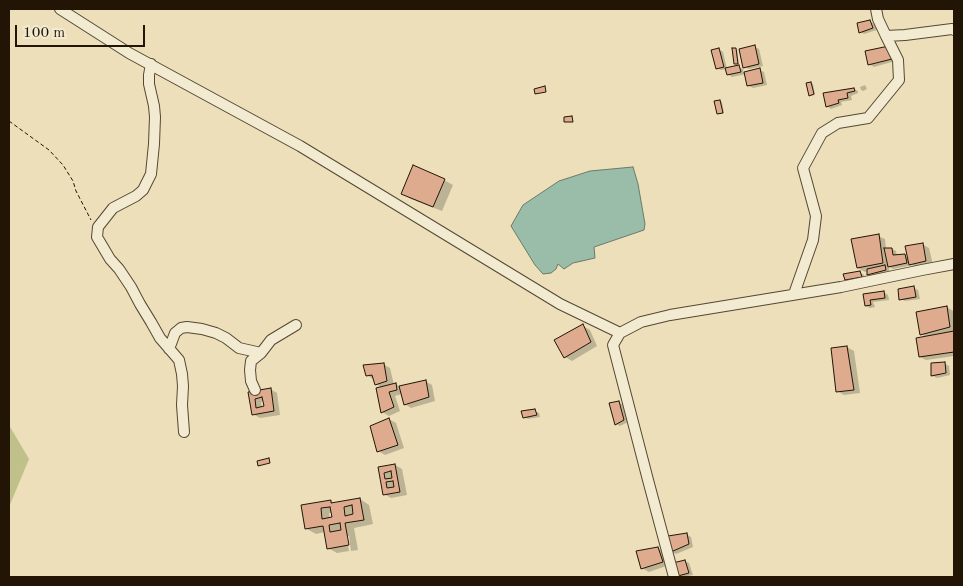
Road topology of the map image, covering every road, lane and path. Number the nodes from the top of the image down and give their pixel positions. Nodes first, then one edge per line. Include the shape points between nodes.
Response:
1 (60, 9) edge
2 (876, 9) edge
3 (954, 30) edge
4 (886, 36) junction
5 (151, 64) junction
6 (9, 120) edge
7 (98, 231) junction
8 (954, 264) edge
9 (794, 294) junction
10 (296, 326) dead end
11 (620, 333) junction
12 (169, 349) junction
13 (261, 352) junction
14 (256, 390) dead end
15 (184, 432) dead end
16 (674, 577) edge

1 - 5 street
2 - 4 street
3 - 4 street
4 - 9 street via 898,60 898,80 868,118 838,123 822,133 802,168 816,216 813,240
5 - 7 street via 149,84 155,117 151,174 143,190 113,208
5 - 11 street via 300,146 560,304
6 - 7 path via 49,150 63,165
7 - 12 street via 97,237 106,252
8 - 9 street
9 - 11 street via 670,315 641,322
10 - 13 street via 271,340
11 - 16 street via 613,345
12 - 13 street via 175,332 188,327 216,333 238,348
12 - 15 street via 179,360 182,374
13 - 14 street via 251,361 251,381

